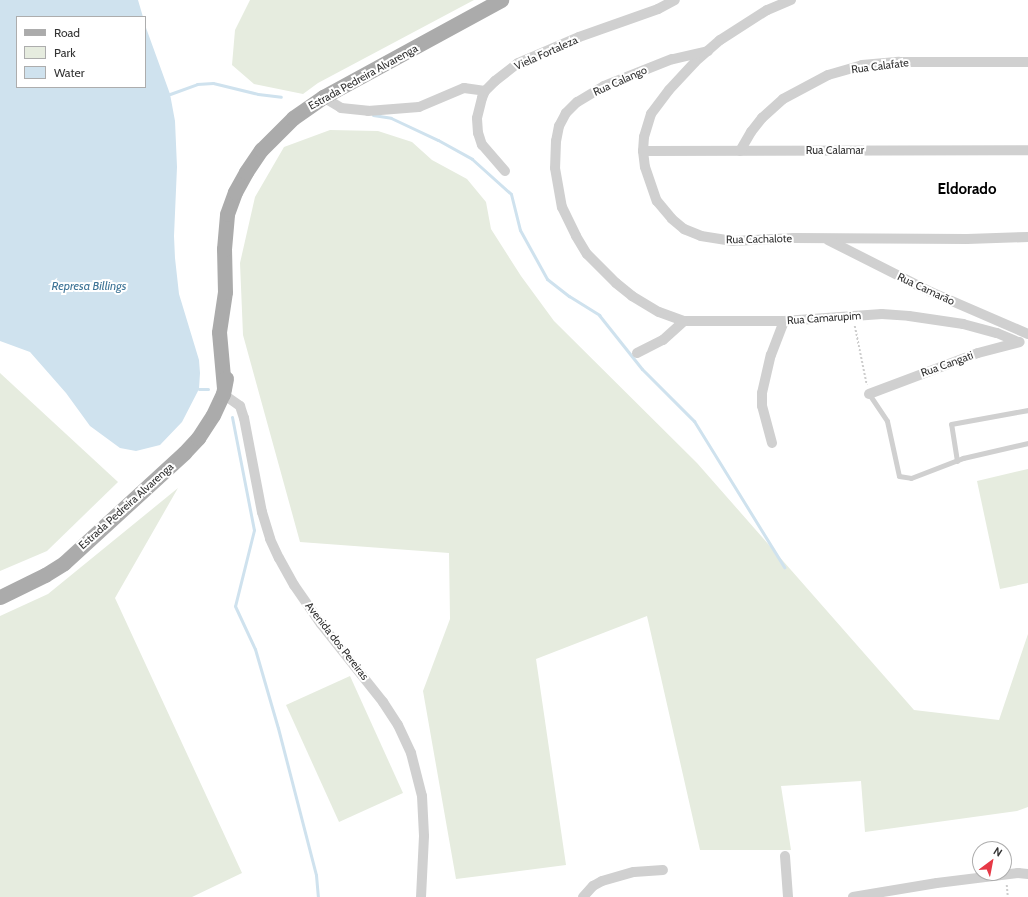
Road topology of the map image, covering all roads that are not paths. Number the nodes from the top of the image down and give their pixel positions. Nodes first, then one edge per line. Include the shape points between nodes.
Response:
1 (500, 0) edge
2 (675, 0) edge
3 (791, 0) edge
4 (708, 51) junction
5 (1028, 62) edge
6 (485, 91) junction
7 (323, 97) junction
8 (1028, 150) edge
9 (643, 151) junction
10 (740, 151) junction
11 (505, 170) dead end
12 (1028, 237) edge
13 (826, 239) junction
14 (684, 321) junction
15 (784, 321) junction
16 (1028, 334) edge
17 (1023, 341) edge
18 (637, 353) dead end
19 (224, 391) junction
20 (868, 394) joint
21 (1028, 410) edge
22 (772, 443) dead end
23 (1028, 443) edge
24 (957, 460) junction
25 (0, 597) edge
26 (785, 856) dead end
27 (663, 870) dead end
28 (1028, 874) edge
29 (920, 886) junction
30 (879, 896) edge
31 (421, 897) edge
32 (583, 897) edge
33 (788, 897) edge
34 (853, 897) edge
35 (906, 897) edge

1 - 7 main road, Estrada Pedreira Alvarenga
2 - 6 street, Viela Fortaleza via 518,63
3 - 4 street, Rua Cachalote via 767,10 720,40
4 - 9 street, Rua Cachalote via 669,90 651,114
4 - 14 street, Rua Calango via 685,55 604,86 577,102 566,114 559,126 556,141 555,168 562,207 587,254 632,296 659,312
5 - 10 street, Rua Calafate via 899,62 862,65 828,75 783,99 762,118
6 - 7 street via 464,88 419,107 368,112 341,108
6 - 11 street via 477,118 478,133 482,146
7 - 19 main road, Estrada Pedreira Alvarenga via 277,132 250,166 235,192 227,214 224,249 225,292 219,332
8 - 10 street, Rua Calamar
9 - 10 street, Rua Calamar
9 - 13 street, Rua Cachalote via 648,179 657,201 684,229 701,236 727,240
12 - 13 street, Rua Cachalote
13 - 16 street, Rua Camarão via 931,292
14 - 15 street, Rua Camarupim
14 - 18 street via 663,340
15 - 17 street, Rua Camarupim via 882,314 938,319
15 - 22 street via 769,361 762,393 762,406
17 - 20 street, Rua Cangati via 978,353
19 - 25 main road, Estrada Pedreira Alvarenga via 206,428 167,469 64,563
19 - 31 street, Avenida dos Pereiras via 240,406 244,418 262,512 279,558 321,624 398,724 411,753 422,796 424,836
20 - 24 lane via 887,421 899,476 911,478
21 - 24 lane via 951,424
23 - 24 lane
26 - 33 street
27 - 32 street via 634,872 602,881
28 - 29 street
29 - 30 street
29 - 35 street
30 - 34 street

